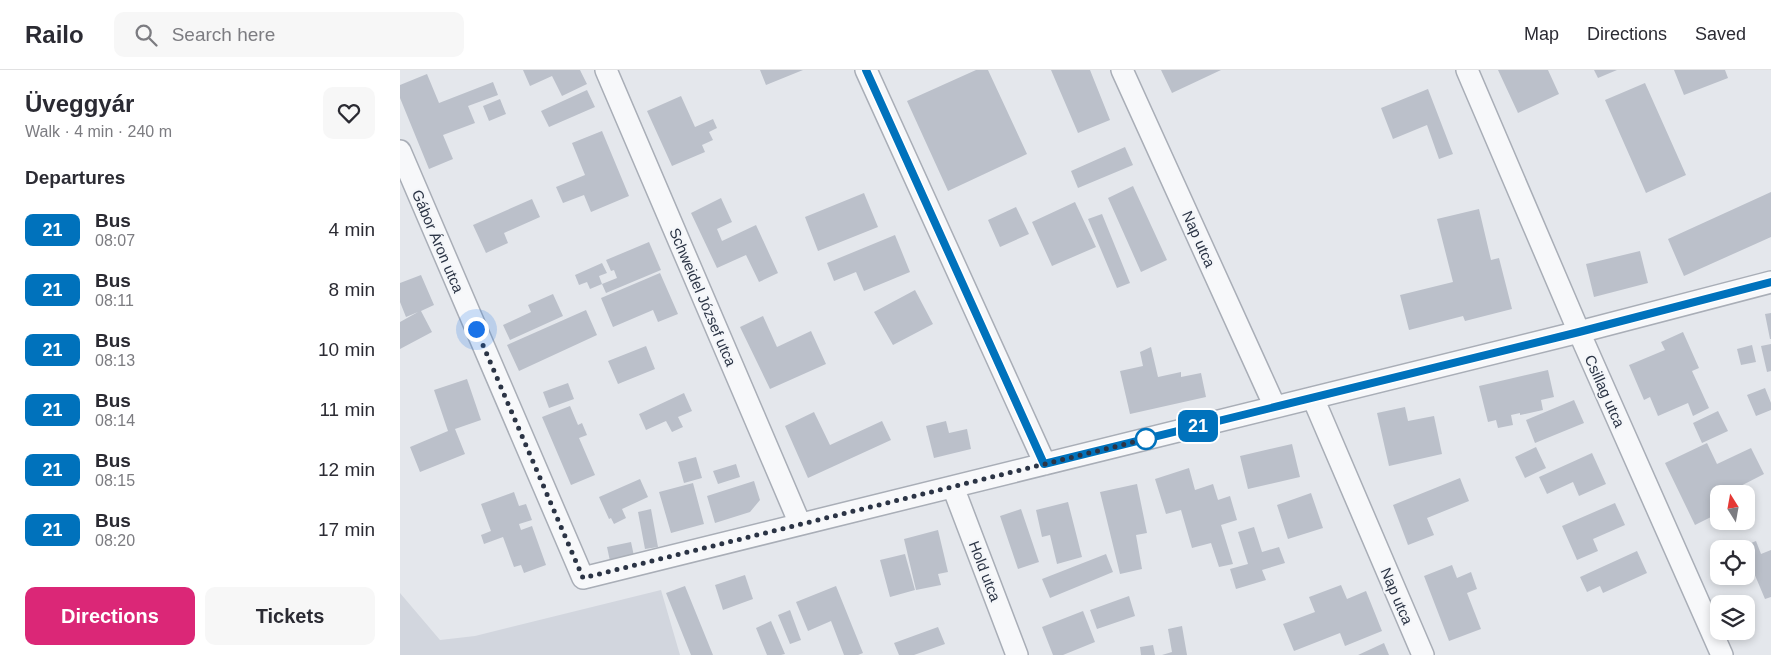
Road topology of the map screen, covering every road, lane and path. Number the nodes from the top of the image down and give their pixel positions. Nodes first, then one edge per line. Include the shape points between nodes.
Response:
1 (606, 70) edge
2 (866, 70) edge
3 (1122, 70) edge
4 (1467, 70) edge
5 (400, 151) edge
6 (1771, 282) edge
7 (1579, 332) junction
8 (1313, 398) junction
9 (1275, 408) junction
10 (1044, 464) junction
11 (953, 487) junction
12 (800, 524) junction
13 (1017, 655) edge
14 (1423, 655) edge
15 (1722, 655) edge

1 - 12 street, Schweidel József utca
2 - 10 street
3 - 9 street, Nap utca
4 - 7 street, Csillag utca
5 - 12 street, Gábor Áron utca via 583,578
6 - 7 street
7 - 8 street
7 - 15 street, Csillag utca
8 - 9 street
8 - 14 street, Nap utca
9 - 10 street
10 - 11 street
11 - 12 street
11 - 13 street, Hold utca

